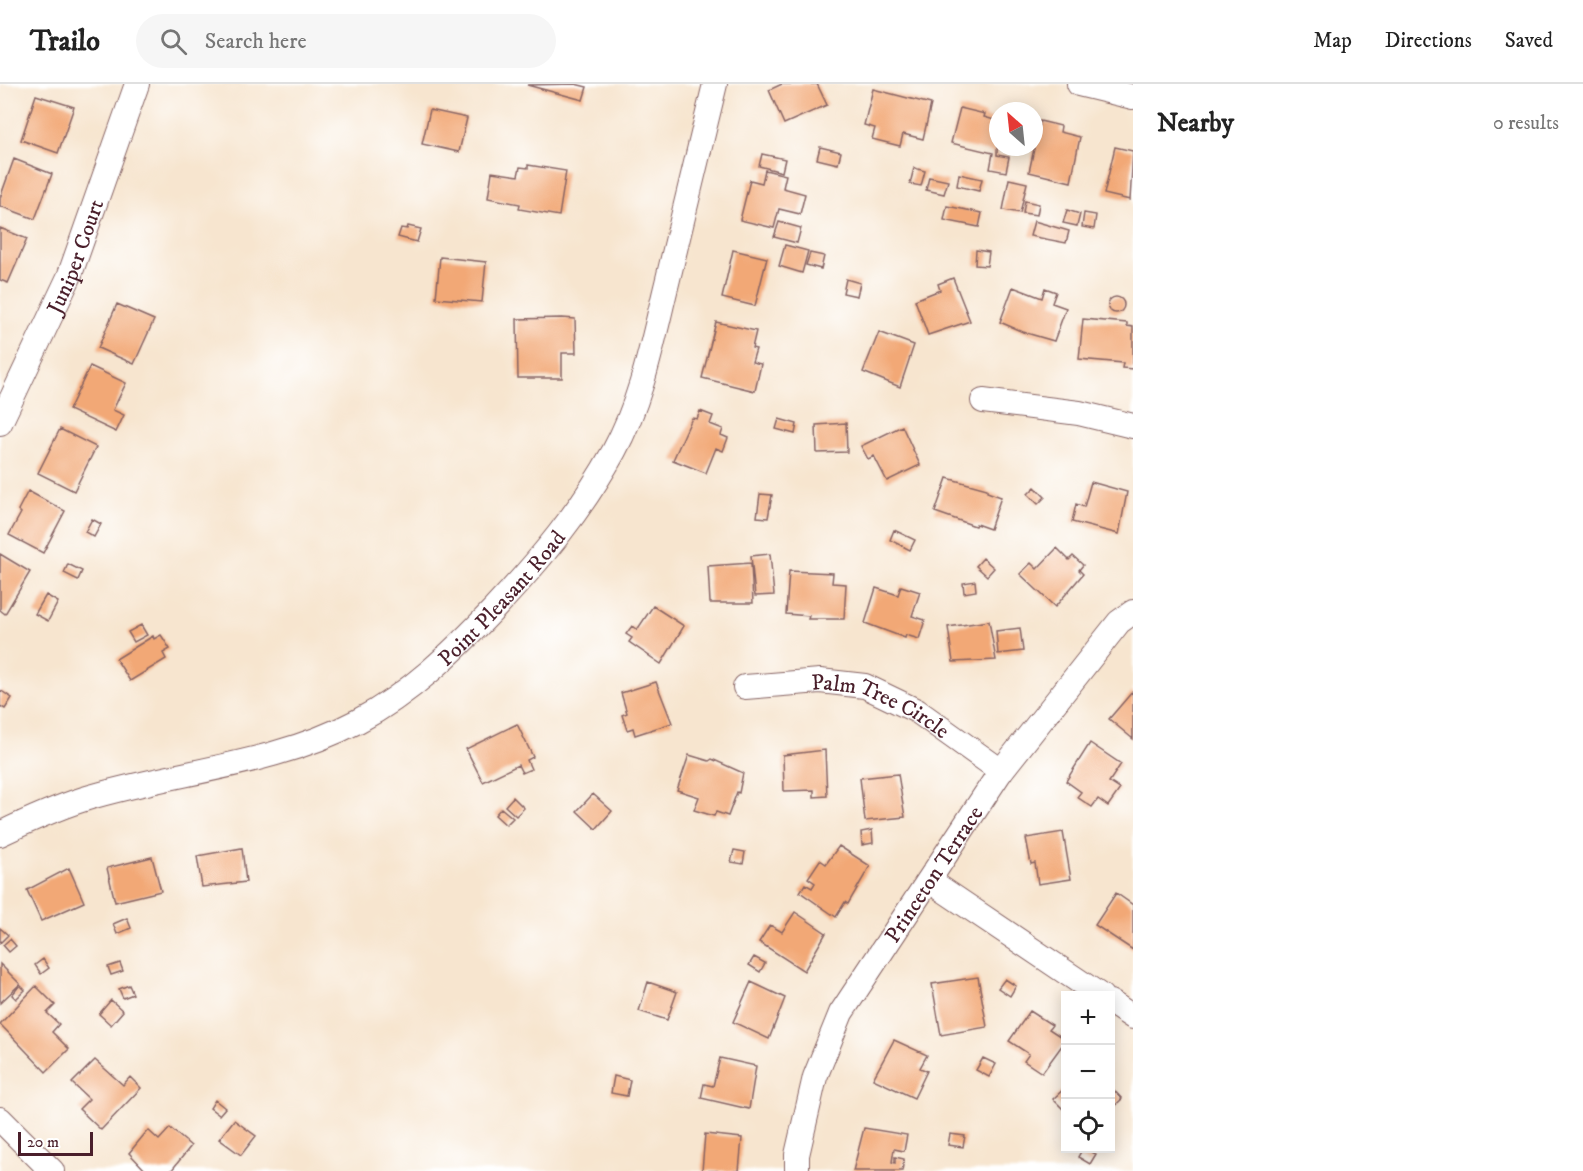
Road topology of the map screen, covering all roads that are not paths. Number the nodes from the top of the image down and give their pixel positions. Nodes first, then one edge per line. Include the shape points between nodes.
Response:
1 (136, 84) edge
2 (716, 84) edge
3 (1079, 84) edge
4 (1133, 97) edge
5 (983, 401) dead end
6 (0, 423) edge
7 (1133, 426) edge
8 (1133, 612) edge
9 (745, 687) dead end
10 (1001, 771) junction
11 (0, 834) edge
12 (930, 881) junction
13 (1094, 991) edge
14 (1115, 1005) edge
15 (1133, 1017) edge
16 (0, 1119) edge
17 (52, 1171) edge
18 (797, 1171) edge

1 - 6 street, Juniper Court via 69,277
2 - 11 street, Point Pleasant Road via 640,392 614,450 575,515 542,559 427,675 358,721 261,758 83,800
3 - 4 street
5 - 7 street via 1079,413
8 - 10 street, Princeton Terrace via 1119,622
9 - 10 street, Palm Tree Circle via 820,681 865,686 917,711
10 - 12 street, Princeton Terrace
12 - 13 street
12 - 18 street, Princeton Terrace via 841,1013 815,1077 797,1155
14 - 15 street
16 - 17 street

